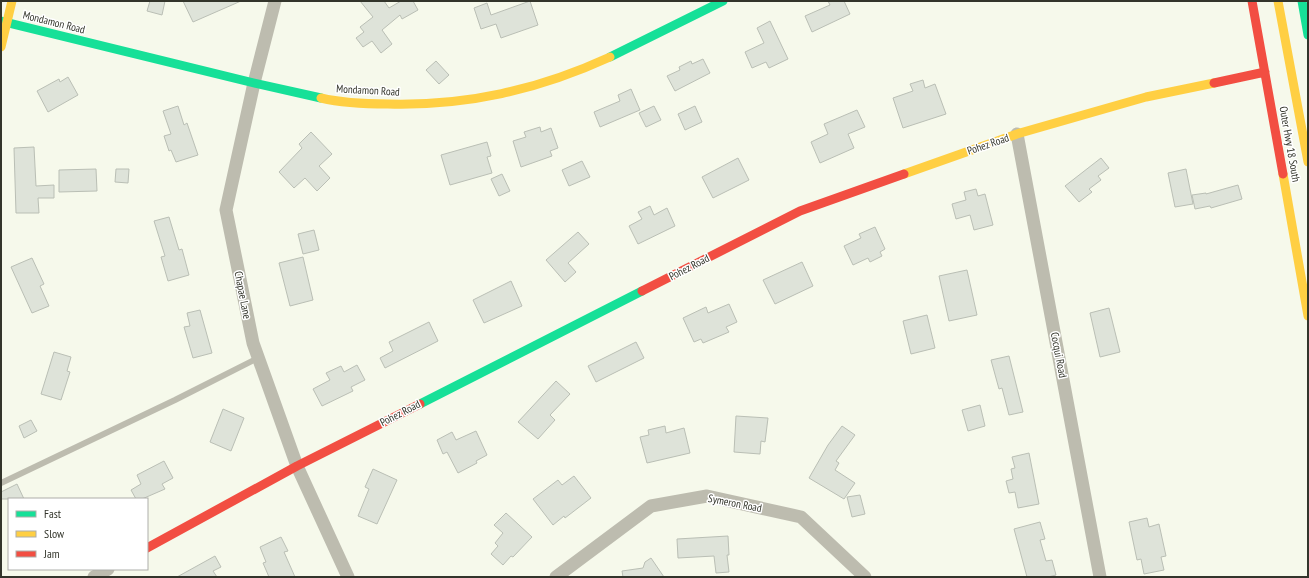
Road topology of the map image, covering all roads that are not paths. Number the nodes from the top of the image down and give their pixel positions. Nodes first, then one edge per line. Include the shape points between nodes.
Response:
1 (12, 1) edge
2 (275, 1) edge
3 (723, 1) edge
4 (1252, 1) edge
5 (1278, 1) edge
6 (1302, 1) edge
7 (708, 4) edge
8 (4, 21) edge
9 (1308, 35) edge
10 (1, 47) edge
11 (1265, 72) junction
12 (254, 84) junction
13 (1017, 134) junction
14 (1308, 162) edge
15 (1308, 316) edge
16 (258, 358) junction
17 (297, 466) junction
18 (1, 483) edge
19 (148, 547) edge
20 (106, 570) edge
21 (94, 577) edge
22 (348, 577) edge
23 (556, 577) edge
24 (865, 577) edge
25 (1100, 577) edge

1 - 8 street
2 - 12 street, Chapae Lane
3 - 7 street, Mondamon Road
4 - 11 street, Outer Hwy 18 South
5 - 14 street
6 - 9 street
7 - 12 street, Mondamon Road via 636,45 579,71 525,89 470,100 370,104 325,99
8 - 10 street
8 - 12 street, Mondamon Road
11 - 13 street, Pohez Road via 1146,97
11 - 15 street, Outer Hwy 18 South
12 - 16 street, Chapae Lane via 226,210
13 - 17 street, Pohez Road via 800,211
13 - 25 street, Cocqui Road
16 - 17 street, Chapae Lane
16 - 18 lane
17 - 19 street, Pohez Road
17 - 22 street, Chapae Lane
20 - 21 street
23 - 24 street, Symeron Road via 651,506 707,496 801,517

